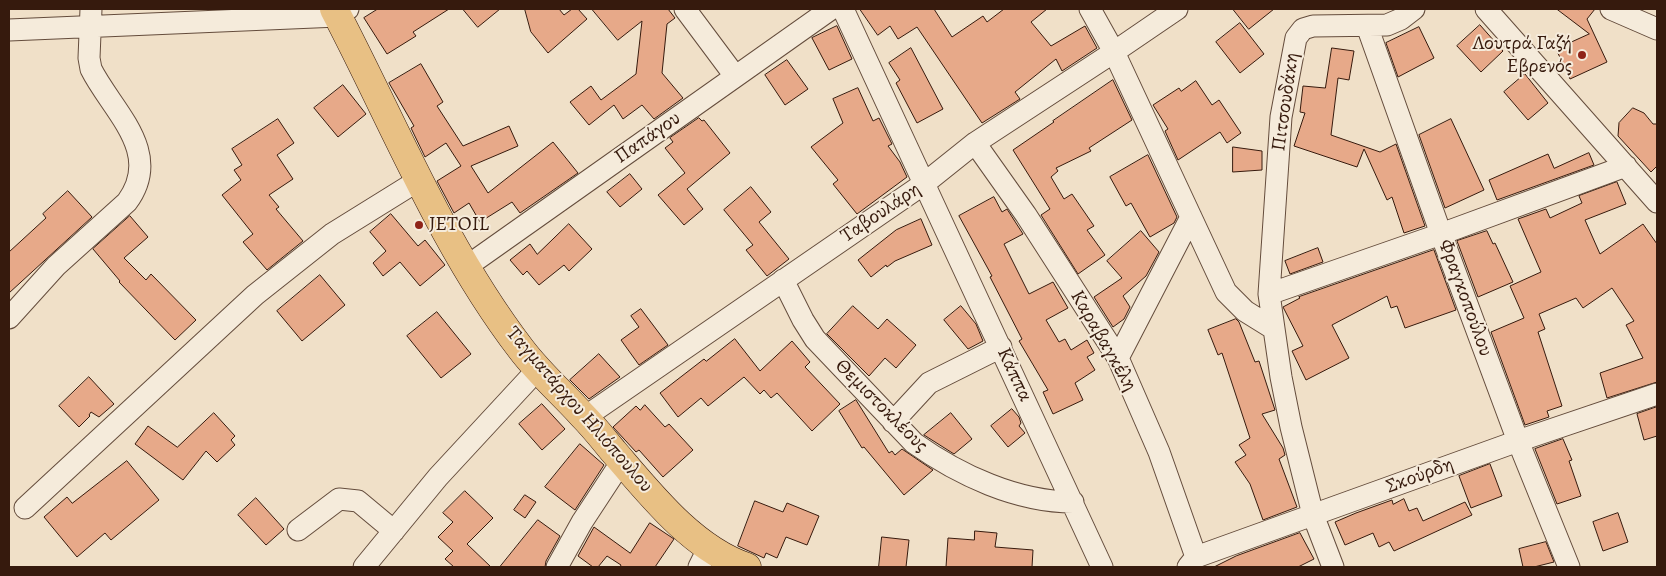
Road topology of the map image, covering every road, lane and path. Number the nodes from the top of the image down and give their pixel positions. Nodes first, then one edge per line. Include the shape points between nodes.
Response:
1 (685, 9) edge
2 (830, 9) edge
3 (843, 9) edge
4 (1090, 9) edge
5 (1176, 9) edge
6 (1414, 9) edge
7 (1486, 9) edge
8 (1611, 9) edge
9 (340, 11) edge
10 (91, 17) edge
11 (1367, 26) junction
12 (1657, 29) edge
13 (9, 30) edge
14 (1114, 52) junction
15 (735, 76) junction
16 (975, 143) junction
17 (1626, 166) junction
18 (419, 180) junction
19 (925, 183) junction
20 (1657, 202) edge
21 (1191, 217) junction
22 (1441, 234) junction
23 (466, 267) junction
24 (783, 280) junction
25 (1269, 294) junction
26 (9, 318) edge
27 (1274, 329) junction
28 (1001, 347) junction
29 (1118, 358) junction
30 (538, 369) junction
31 (1657, 394) edge
32 (585, 418) junction
33 (893, 422) junction
34 (1518, 441) junction
35 (622, 461) junction
36 (1073, 502) junction
37 (25, 508) dead end
38 (1313, 515) junction
39 (298, 530) dead end
40 (394, 531) junction
41 (704, 557) edge
42 (1192, 562) edge
43 (364, 567) edge
44 (557, 567) edge
45 (746, 567) edge
46 (1102, 567) edge
47 (1333, 567) edge
48 (1569, 567) edge

1 - 15 street
2 - 15 street, Παπάγου
3 - 19 street, Κάππα
4 - 14 street
5 - 14 street, Ταβουλάρη
6 - 11 street, Πιτσουδάκη via 1401,20
7 - 17 street
8 - 12 street
9 - 10 street
9 - 18 main road, Ταγματάρχου Ηλιόπουλου
10 - 13 street
10 - 26 street via 91,68 135,140 139,154 138,180 127,202 56,266
11 - 22 street, Φραγκοπούλου
11 - 25 street, Πιτσουδάκη via 1313,26 1303,29 1296,38 1281,116
14 - 16 street, Ταβουλάρη
14 - 21 street
15 - 23 street, Παπάγου
16 - 19 street, Ταβουλάρη
16 - 29 street, Καραβαγκέλη via 1026,215
17 - 20 street
17 - 22 street
18 - 23 main road, Ταγματάρχου Ηλιόπουλου
18 - 37 street via 332,234 255,295
19 - 24 street, Ταβουλάρη
19 - 28 street, Κάππα
21 - 27 street via 1226,292 1245,311
21 - 29 street
22 - 25 street
22 - 34 street, Φραγκοπούλου
23 - 30 main road, Ταγματάρχου Ηλιόπουλου via 521,350
24 - 32 street, Ταβουλάρη
24 - 33 street, Θεμιστοκλέους via 815,340
25 - 27 street, Πιτσουδάκη
27 - 38 street, Πιτσουδάκη via 1291,427
28 - 33 street via 928,383
28 - 36 street, Κάππα
29 - 42 street, Καραβαγκέλη via 1160,452
30 - 32 main road, Ταγματάρχου Ηλιόπουλου
30 - 40 street via 438,477
31 - 34 street, Σκούρδη
32 - 35 main road, Ταγματάρχου Ηλιόπουλου
33 - 36 street, Θεμιστοκλέους via 932,456 980,480 1041,500
34 - 38 street, Σκούρδη
34 - 48 street, Φραγκοπούλου
35 - 41 main road, Ταγματάρχου Ηλιόπουλου via 696,538
35 - 44 street
36 - 46 street, Κάππα
38 - 42 street, Σκούρδη
38 - 47 street, Πιτσουδάκη
39 - 40 street via 339,499 358,501
40 - 43 street
41 - 45 main road, Ταγματάρχου Ηλιόπουλου via 719,554

